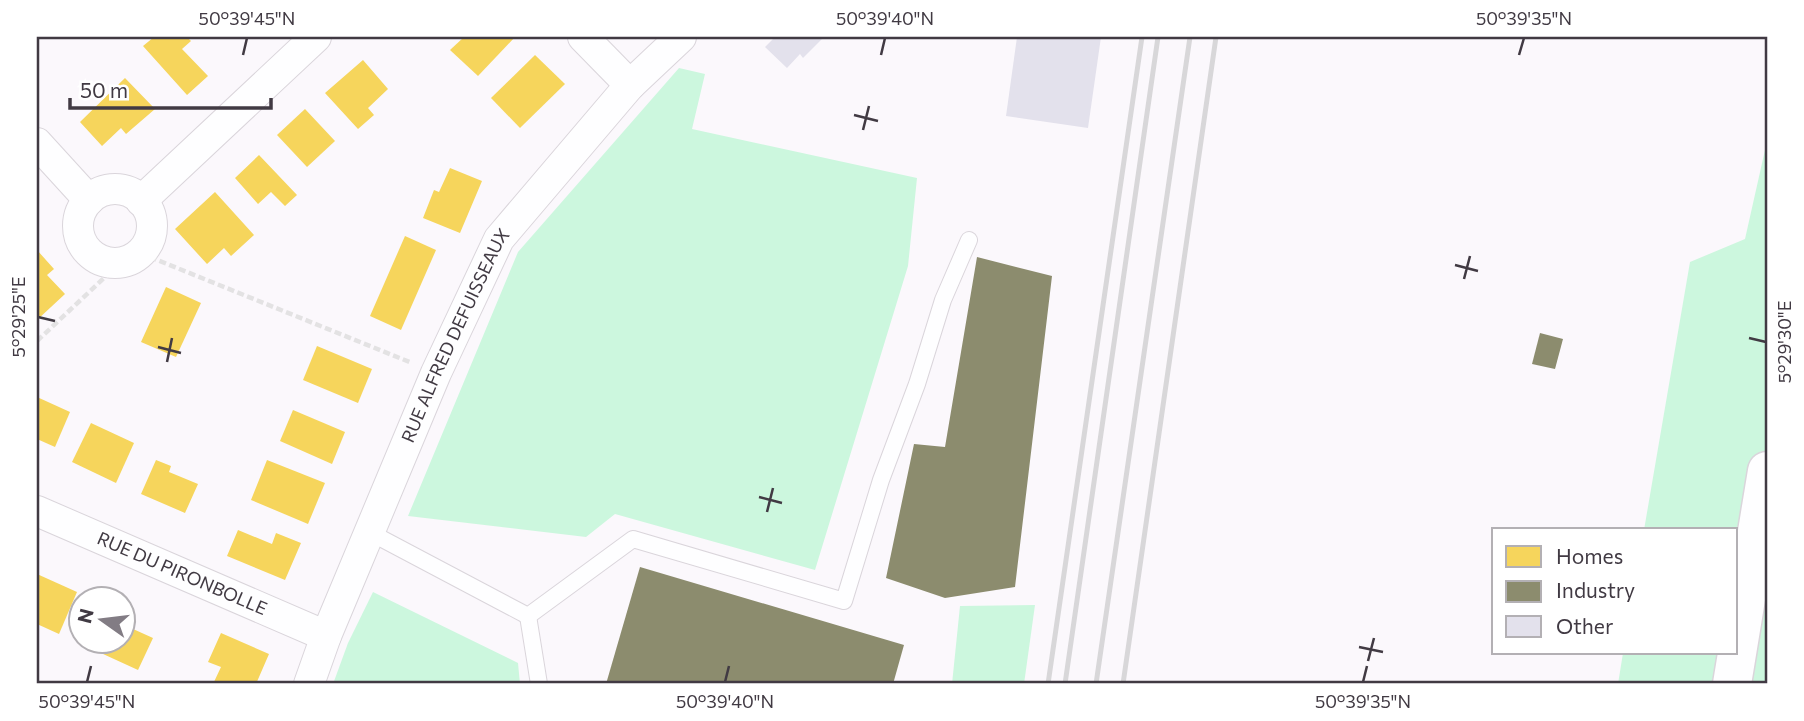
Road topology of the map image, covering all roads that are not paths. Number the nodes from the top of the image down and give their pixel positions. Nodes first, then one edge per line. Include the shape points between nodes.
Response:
1 (316, 37) edge
2 (583, 37) edge
3 (681, 37) edge
4 (630, 85) junction
5 (37, 143) edge
6 (89, 200) junction
7 (141, 201) junction
8 (969, 240) dead end
9 (1767, 471) edge
10 (37, 511) edge
11 (371, 533) junction
12 (528, 616) junction
13 (326, 636) junction
14 (1738, 647) edge
15 (1737, 654) edge
16 (309, 684) edge
17 (539, 684) edge
18 (1732, 684) edge

1 - 7 street
2 - 4 street
3 - 4 street, RUE ALFRED DEFUISSEAUX
4 - 11 street, RUE ALFRED DEFUISSEAUX via 499,239 436,373
5 - 6 street
6 - 7 street via 98,193 121,190
6 - 7 street via 78,220 82,243 88,252 109,262 130,258 147,243 151,233 148,210
8 - 12 lane via 943,300 844,601 633,539
9 - 14 highway
10 - 13 street, RUE DU PIRONBOLLE
11 - 12 lane
11 - 13 street, RUE ALFRED DEFUISSEAUX
12 - 17 lane
13 - 16 street, RUE ALFRED DEFUISSEAUX
15 - 18 highway

